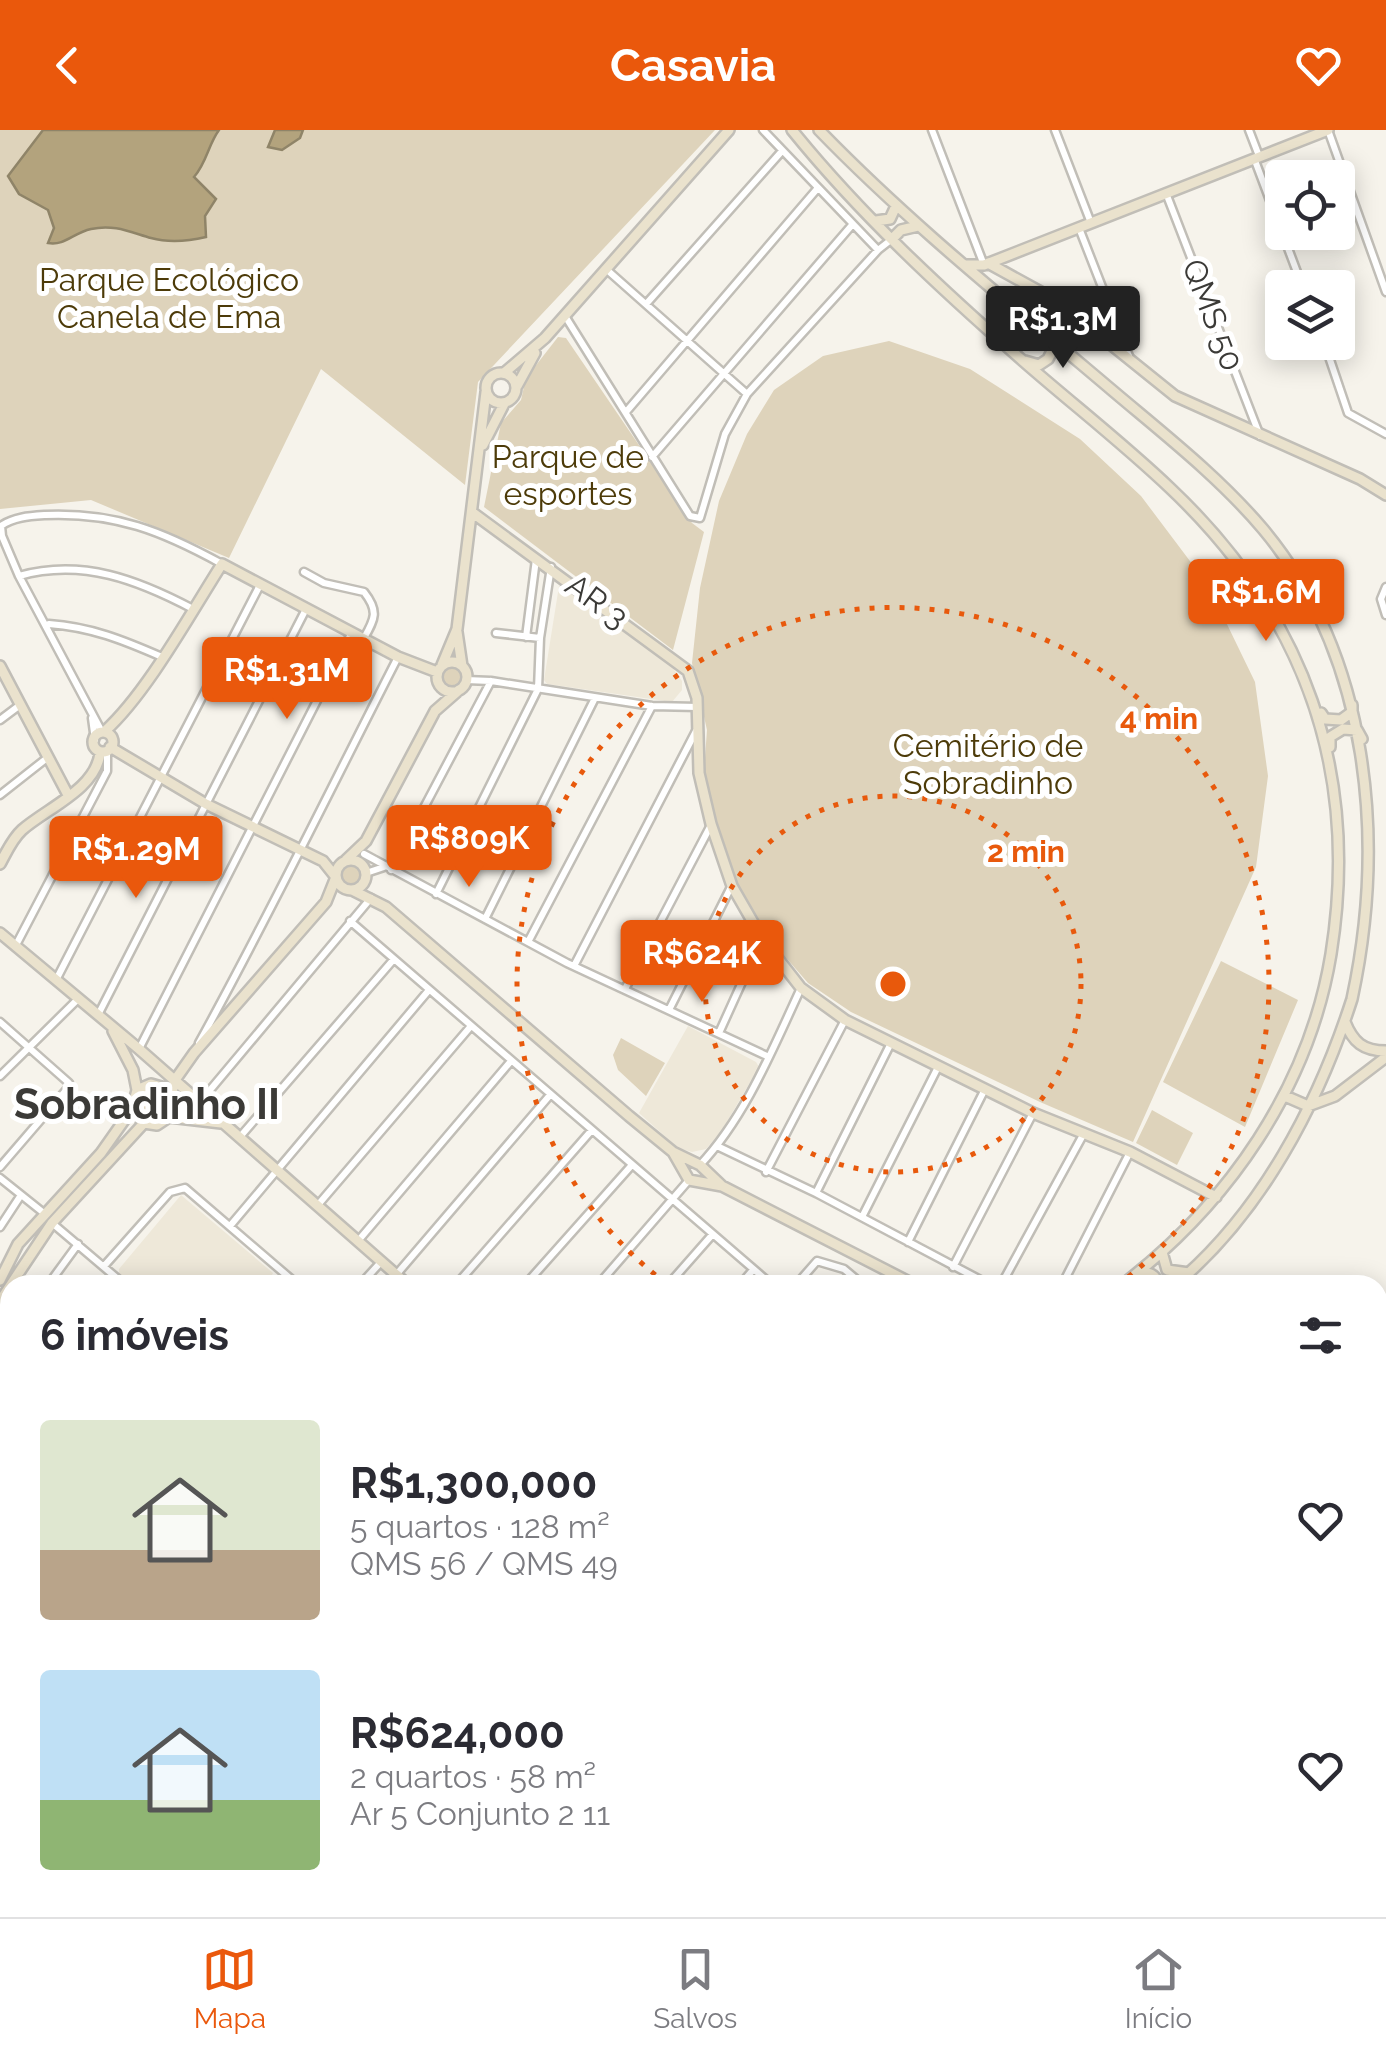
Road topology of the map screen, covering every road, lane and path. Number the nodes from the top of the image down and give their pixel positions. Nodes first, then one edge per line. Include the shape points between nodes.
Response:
1 (729, 130) edge
2 (763, 130) edge
3 (792, 130) edge
4 (819, 130) edge
5 (932, 130) edge
6 (1054, 130) edge
7 (1248, 130) edge
8 (1328, 130) edge
9 (782, 151) junction
10 (1256, 157) junction
11 (817, 189) junction
12 (1166, 193) junction
13 (896, 206) junction
14 (876, 221) junction
15 (1091, 223) junction
16 (852, 224) junction
17 (918, 226) junction
18 (1079, 228) junction
19 (892, 239) junction
20 (878, 250) junction
21 (986, 264) junction
22 (966, 266) junction
23 (606, 269) junction
24 (1297, 270) edge
25 (987, 284) junction
26 (1386, 292) edge
27 (647, 303) junction
28 (566, 316) junction
29 (1045, 333) junction
30 (545, 338) junction
31 (688, 338) junction
32 (1129, 357) junction
33 (1022, 360) junction
34 (1330, 360) edge
35 (504, 373) junction
36 (726, 373) junction
37 (516, 386) junction
38 (486, 392) junction
39 (748, 394) junction
40 (504, 404) junction
41 (626, 412) junction
42 (1386, 434) edge
43 (1260, 437) junction
44 (480, 452) junction
45 (652, 456) junction
46 (1386, 495) edge
47 (473, 513) junction
48 (536, 558) junction
49 (222, 564) junction
50 (550, 567) junction
51 (304, 572) dead end
52 (19, 576) junction
53 (260, 585) junction
54 (1386, 586) edge
55 (193, 609) junction
56 (306, 609) junction
57 (1386, 615) edge
58 (48, 624) junction
59 (456, 629) junction
60 (352, 632) junction
61 (496, 633) dead end
62 (526, 637) junction
63 (364, 638) junction
64 (540, 638) junction
65 (162, 657) junction
66 (398, 657) junction
67 (0, 666) edge
68 (462, 666) junction
69 (438, 672) junction
70 (466, 680) junction
71 (491, 681) junction
72 (538, 689) junction
73 (459, 690) junction
74 (1352, 692) junction
75 (595, 698) junction
76 (20, 705) junction
77 (652, 706) junction
78 (1316, 706) junction
79 (698, 707) junction
80 (435, 711) junction
81 (0, 720) edge
82 (696, 730) junction
83 (104, 742) junction
84 (1366, 746) junction
85 (47, 758) junction
86 (1329, 759) junction
87 (160, 777) junction
88 (0, 795) edge
89 (68, 795) junction
90 (206, 804) junction
91 (712, 824) junction
92 (254, 828) junction
93 (366, 842) junction
94 (299, 849) junction
95 (364, 854) junction
96 (345, 861) junction
97 (325, 862) junction
98 (0, 864) edge
99 (388, 868) junction
100 (365, 871) junction
101 (336, 876) junction
102 (732, 886) junction
103 (351, 890) junction
104 (436, 894) junction
105 (371, 898) junction
106 (326, 902) junction
107 (386, 907) junction
108 (484, 919) junction
109 (350, 921) junction
110 (0, 933) edge
111 (762, 938) junction
112 (528, 942) junction
113 (16, 945) junction
114 (394, 959) junction
115 (574, 966) junction
116 (56, 980) junction
117 (801, 988) junction
118 (625, 989) junction
119 (430, 990) junction
120 (78, 999) junction
121 (669, 1010) junction
122 (97, 1016) junction
123 (844, 1020) junction
124 (0, 1022) edge
125 (1345, 1022) junction
126 (471, 1026) junction
127 (112, 1029) junction
128 (719, 1034) junction
129 (891, 1043) junction
130 (27, 1046) junction
131 (139, 1048) junction
132 (194, 1053) junction
133 (1386, 1054) edge
134 (769, 1057) junction
135 (512, 1061) junction
136 (938, 1066) junction
137 (133, 1070) junction
138 (0, 1076) edge
139 (174, 1080) junction
140 (156, 1084) junction
141 (986, 1089) junction
142 (137, 1090) junction
143 (550, 1094) junction
144 (172, 1096) junction
145 (1285, 1096) junction
146 (199, 1103) junction
147 (1308, 1106) junction
148 (132, 1110) junction
149 (1032, 1113) junction
150 (169, 1117) junction
151 (144, 1123) junction
152 (221, 1123) junction
153 (591, 1131) junction
154 (1083, 1135) junction
155 (239, 1138) junction
156 (718, 1146) junction
157 (673, 1152) junction
158 (1130, 1152) junction
159 (699, 1165) junction
160 (631, 1166) junction
161 (0, 1167) edge
162 (276, 1171) junction
163 (766, 1172) junction
164 (0, 1178) edge
165 (690, 1179) junction
166 (722, 1186) junction
167 (816, 1193) junction
168 (22, 1195) junction
169 (1216, 1198) junction
170 (671, 1200) junction
171 (317, 1206) junction
172 (49, 1218) junction
173 (862, 1218) junction
174 (230, 1226) junction
175 (0, 1227) edge
176 (712, 1234) junction
177 (358, 1242) junction
178 (908, 1242) junction
179 (78, 1244) junction
180 (1162, 1252) junction
181 (381, 1262) junction
182 (105, 1266) junction
183 (954, 1267) junction
184 (753, 1270) junction
185 (1138, 1273) junction
186 (1188, 1274) joint
187 (2, 1275) edge
188 (17, 1275) edge
189 (55, 1275) edge
190 (114, 1275) edge
191 (283, 1275) edge
192 (369, 1275) edge
193 (396, 1275) joint
194 (465, 1275) edge
195 (534, 1275) edge
196 (607, 1275) edge
197 (677, 1275) edge
198 (749, 1275) edge
199 (759, 1275) edge
200 (805, 1275) edge
201 (850, 1275) edge
202 (896, 1275) edge
203 (970, 1275) edge
204 (1006, 1275) edge
205 (1067, 1275) edge
206 (1135, 1275) edge
207 (1153, 1275) edge

1 - 23 street
2 - 9 street
3 - 14 street
4 - 13 street
5 - 21 street
6 - 15 street
7 - 10 street
8 - 10 street
8 - 26 street
9 - 11 street
9 - 27 street
10 - 12 street
10 - 24 street
11 - 16 street
11 - 31 street
12 - 15 street
12 - 43 street, QMS 50
13 - 14 street via 890,219
13 - 17 street
14 - 19 street
15 - 18 street
16 - 20 street
16 - 36 street
17 - 19 street
17 - 22 street
18 - 21 street
18 - 32 street
19 - 20 street
19 - 33 street
20 - 39 street
21 - 22 street
21 - 25 street
21 - 32 street via 1057,301
22 - 25 street
23 - 27 street
23 - 28 street
25 - 29 street
27 - 31 street
28 - 30 street
28 - 41 street
29 - 33 street via 1053,349 1048,359 1038,365
29 - 74 street via 1202,466 1264,531 1320,615
30 - 35 street
30 - 37 street
31 - 36 street
31 - 41 street
32 - 43 street via 1176,396
33 - 78 street via 1172,490 1237,561 1276,620
34 - 42 street via 1348,414
35 - 37 street
35 - 38 street via 490,377
36 - 39 street
36 - 45 street
37 - 40 street
38 - 40 street
38 - 44 street
39 - 45 street via 725,434 700,518 690,516
40 - 44 street
41 - 45 street
43 - 46 street
44 - 47 street
47 - 48 street, AR 3
47 - 59 street
48 - 50 street, AR 3
48 - 62 street
49 - 52 street via 186,544 101,515 31,516 4,522 1,530
49 - 53 street
49 - 55 street
50 - 64 street
50 - 79 street, AR 3 via 688,672
51 - 63 street via 364,592 376,618
52 - 55 street via 53,568 91,570
52 - 58 street
53 - 56 street
53 - 87 street
54 - 57 street
55 - 65 street
56 - 60 street
56 - 90 street
58 - 65 street via 110,634
58 - 83 street
59 - 68 street
59 - 69 street
60 - 63 street
60 - 92 street
61 - 62 street
62 - 64 street
63 - 66 street
64 - 72 street
65 - 83 street
66 - 69 street
66 - 94 street
67 - 76 street
68 - 69 street via 454,662
68 - 70 street
69 - 73 street via 448,691
69 - 80 street
70 - 71 street
70 - 73 street
71 - 72 street
71 - 99 street
72 - 75 street
72 - 104 street
73 - 80 street
74 - 78 street via 1352,712 1341,720 1325,719
74 - 84 street
75 - 77 street
75 - 108 street
76 - 81 street
76 - 85 street
77 - 79 street
77 - 112 street
78 - 86 street
79 - 82 street
80 - 93 street
82 - 91 street
82 - 115 street
83 - 87 street
83 - 89 street via 96,770
83 - 113 street via 107,771
84 - 86 street via 1357,730 1343,729 1330,737
84 - 125 street via 1374,867 1362,971
85 - 88 street
85 - 89 street
86 - 145 street via 1339,817 1340,897 1328,975
87 - 90 street
87 - 116 street
89 - 98 street via 19,832
90 - 92 street
90 - 122 street
91 - 102 street
91 - 118 street
92 - 94 street
92 - 131 street
93 - 95 street
93 - 96 street
94 - 97 street
94 - 132 street
95 - 99 street
95 - 100 street
96 - 97 street
96 - 100 street via 356,860
96 - 101 street
97 - 101 street
99 - 100 street
99 - 104 street
100 - 103 street via 360,888
100 - 107 street
101 - 103 street
101 - 106 street
102 - 111 street
102 - 121 street
103 - 105 street
103 - 106 street
104 - 108 street
105 - 107 street
105 - 109 street
106 - 132 street
107 - 157 street
108 - 112 street
109 - 114 street
109 - 146 street
110 - 113 street
111 - 117 street
111 - 128 street
112 - 115 street
113 - 116 street
114 - 119 street
114 - 155 street
115 - 118 street
116 - 120 street
117 - 123 street
117 - 134 street
118 - 121 street
119 - 126 street
119 - 162 street
120 - 122 street
120 - 130 street
121 - 128 street
122 - 127 street
123 - 129 street
123 - 163 street
124 - 130 street
125 - 133 street via 1364,1048
125 - 147 street
126 - 135 street
126 - 171 street
127 - 131 street
127 - 137 street
128 - 134 street
129 - 136 street
129 - 167 street
130 - 138 street
130 - 161 street via 68,1088
131 - 137 street
131 - 139 street
132 - 139 street
133 - 147 street via 1335,1096
134 - 156 street
135 - 143 street
135 - 177 street
136 - 141 street
136 - 173 street
137 - 142 street
139 - 140 street
139 - 144 street
139 - 146 street
140 - 142 street
140 - 144 street
141 - 149 street
141 - 178 street
142 - 148 street
143 - 153 street
143 - 193 street
144 - 150 street
145 - 147 street
145 - 169 street
146 - 152 street
147 - 186 street via 1253,1200
148 - 151 street
148 - 172 street
149 - 154 street
149 - 183 street
150 - 151 street
150 - 152 street
151 - 172 street
152 - 155 street
153 - 160 street
153 - 194 street
154 - 158 street
154 - 204 street
155 - 162 street
156 - 159 street
156 - 163 street
157 - 159 street
157 - 165 street
158 - 169 street
158 - 205 street
159 - 165 street
159 - 165 street
159 - 166 street
160 - 170 street
160 - 195 street
162 - 171 street
162 - 174 street
163 - 167 street
164 - 168 street
165 - 166 street
165 - 170 street
166 - 202 street
167 - 173 street
168 - 172 street
168 - 175 street
169 - 180 street
170 - 176 street
170 - 196 street
171 - 177 street
172 - 179 street
172 - 187 street via 18,1244
172 - 188 street
173 - 178 street
174 - 182 street via 177,1188
174 - 191 street
176 - 184 street
176 - 197 street
177 - 181 street
178 - 183 street
179 - 182 street
179 - 189 street
180 - 185 street
180 - 186 street via 1167,1270
181 - 192 street
181 - 193 street
182 - 190 street
183 - 203 street
184 - 198 street
184 - 199 street
185 - 206 street
185 - 207 street
200 - 201 street via 817,1261

